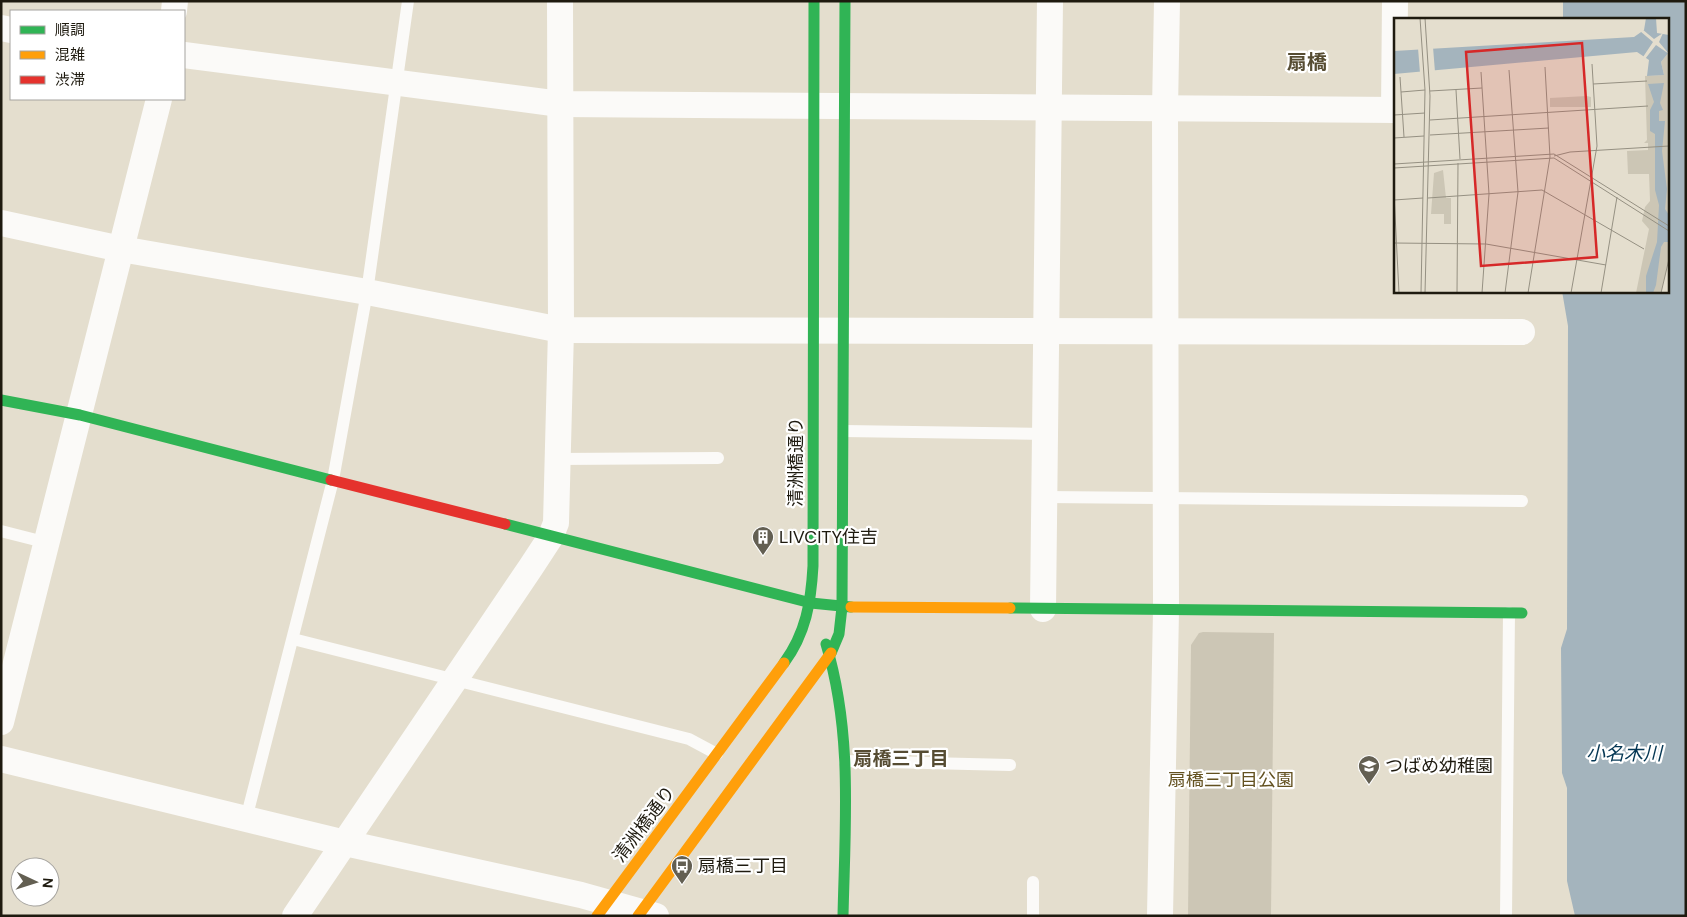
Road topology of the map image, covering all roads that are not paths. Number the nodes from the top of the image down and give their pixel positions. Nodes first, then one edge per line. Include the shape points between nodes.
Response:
1 (408, 1) edge
2 (560, 1) edge
3 (814, 1) edge
4 (845, 1) edge
5 (1050, 1) edge
6 (1167, 1) edge
7 (1395, 1) edge
8 (1395, 18) edge
9 (185, 54) edge
10 (397, 83) junction
11 (159, 100) edge
12 (560, 104) junction
13 (814, 106) junction
14 (844, 107) junction
15 (1050, 108) junction
16 (1165, 109) junction
17 (1394, 110) edge
18 (1, 223) edge
19 (122, 249) junction
20 (367, 292) junction
21 (561, 330) junction
22 (814, 331) junction
23 (844, 332) junction
24 (1047, 332) junction
25 (1166, 332) junction
26 (1522, 332) dead end
27 (1, 400) edge
28 (80, 415) junction
29 (844, 431) junction
30 (1046, 434) junction
31 (718, 458) dead end
32 (558, 459) junction
33 (333, 480) junction
34 (1046, 497) junction
35 (1167, 497) junction
36 (1522, 501) dead end
37 (1, 531) edge
38 (550, 538) junction
39 (48, 543) junction
40 (810, 603) junction
41 (842, 607) junction
42 (1043, 610) junction
43 (1166, 611) junction
44 (1509, 613) junction
45 (1522, 613) dead end
46 (293, 639) junction
47 (830, 656) junction
48 (455, 680) junction
49 (1, 722) edge
50 (717, 754) junction
51 (1, 759) edge
52 (845, 761) junction
53 (1010, 764) dead end
54 (246, 819) junction
55 (345, 843) junction
56 (1034, 882) dead end
57 (602, 909) edge
58 (645, 914) edge
59 (295, 916) edge
60 (843, 916) edge
61 (1033, 916) edge
62 (1160, 916) edge
63 (1506, 916) edge

1 - 10 lane
2 - 12 street
3 - 13 main road, 清洲橋通り
4 - 14 main road
5 - 15 street
6 - 16 street
7 - 8 street
9 - 10 street
10 - 12 street
10 - 20 lane
11 - 19 street
12 - 13 street
12 - 21 street
13 - 14 street
13 - 22 main road, 清洲橋通り
14 - 15 street
14 - 23 main road
15 - 16 street
15 - 24 street
16 - 17 street
16 - 25 street
18 - 19 street
19 - 20 street
19 - 28 street
20 - 21 street
20 - 33 lane
21 - 22 street
21 - 32 street
22 - 23 street
22 - 40 main road, 清洲橋通り
23 - 24 street
23 - 29 main road
24 - 25 street
24 - 30 street
25 - 26 street
25 - 35 street
27 - 28 main road
28 - 33 main road
28 - 39 street
29 - 30 lane
29 - 41 main road
30 - 34 street
31 - 32 lane
32 - 38 street via 556,523
33 - 38 main road
33 - 46 lane
34 - 35 lane
34 - 42 street
35 - 36 lane
35 - 43 street
37 - 39 lane
38 - 40 main road
38 - 48 street
39 - 49 street
40 - 41 main road
40 - 47 main road
40 - 50 main road, 清洲橋通り via 804,632 792,652
41 - 42 main road
41 - 47 main road via 839,634
42 - 43 main road
43 - 44 main road
43 - 62 street
44 - 45 main road
44 - 63 lane
46 - 48 lane
46 - 54 lane
47 - 52 main road via 842,705
47 - 58 main road
48 - 50 lane via 689,739
48 - 55 street
50 - 57 main road, 清洲橋通り
51 - 54 street
52 - 53 lane
52 - 60 main road
54 - 55 street
55 - 57 street
55 - 59 street
56 - 61 lane
57 - 58 street

